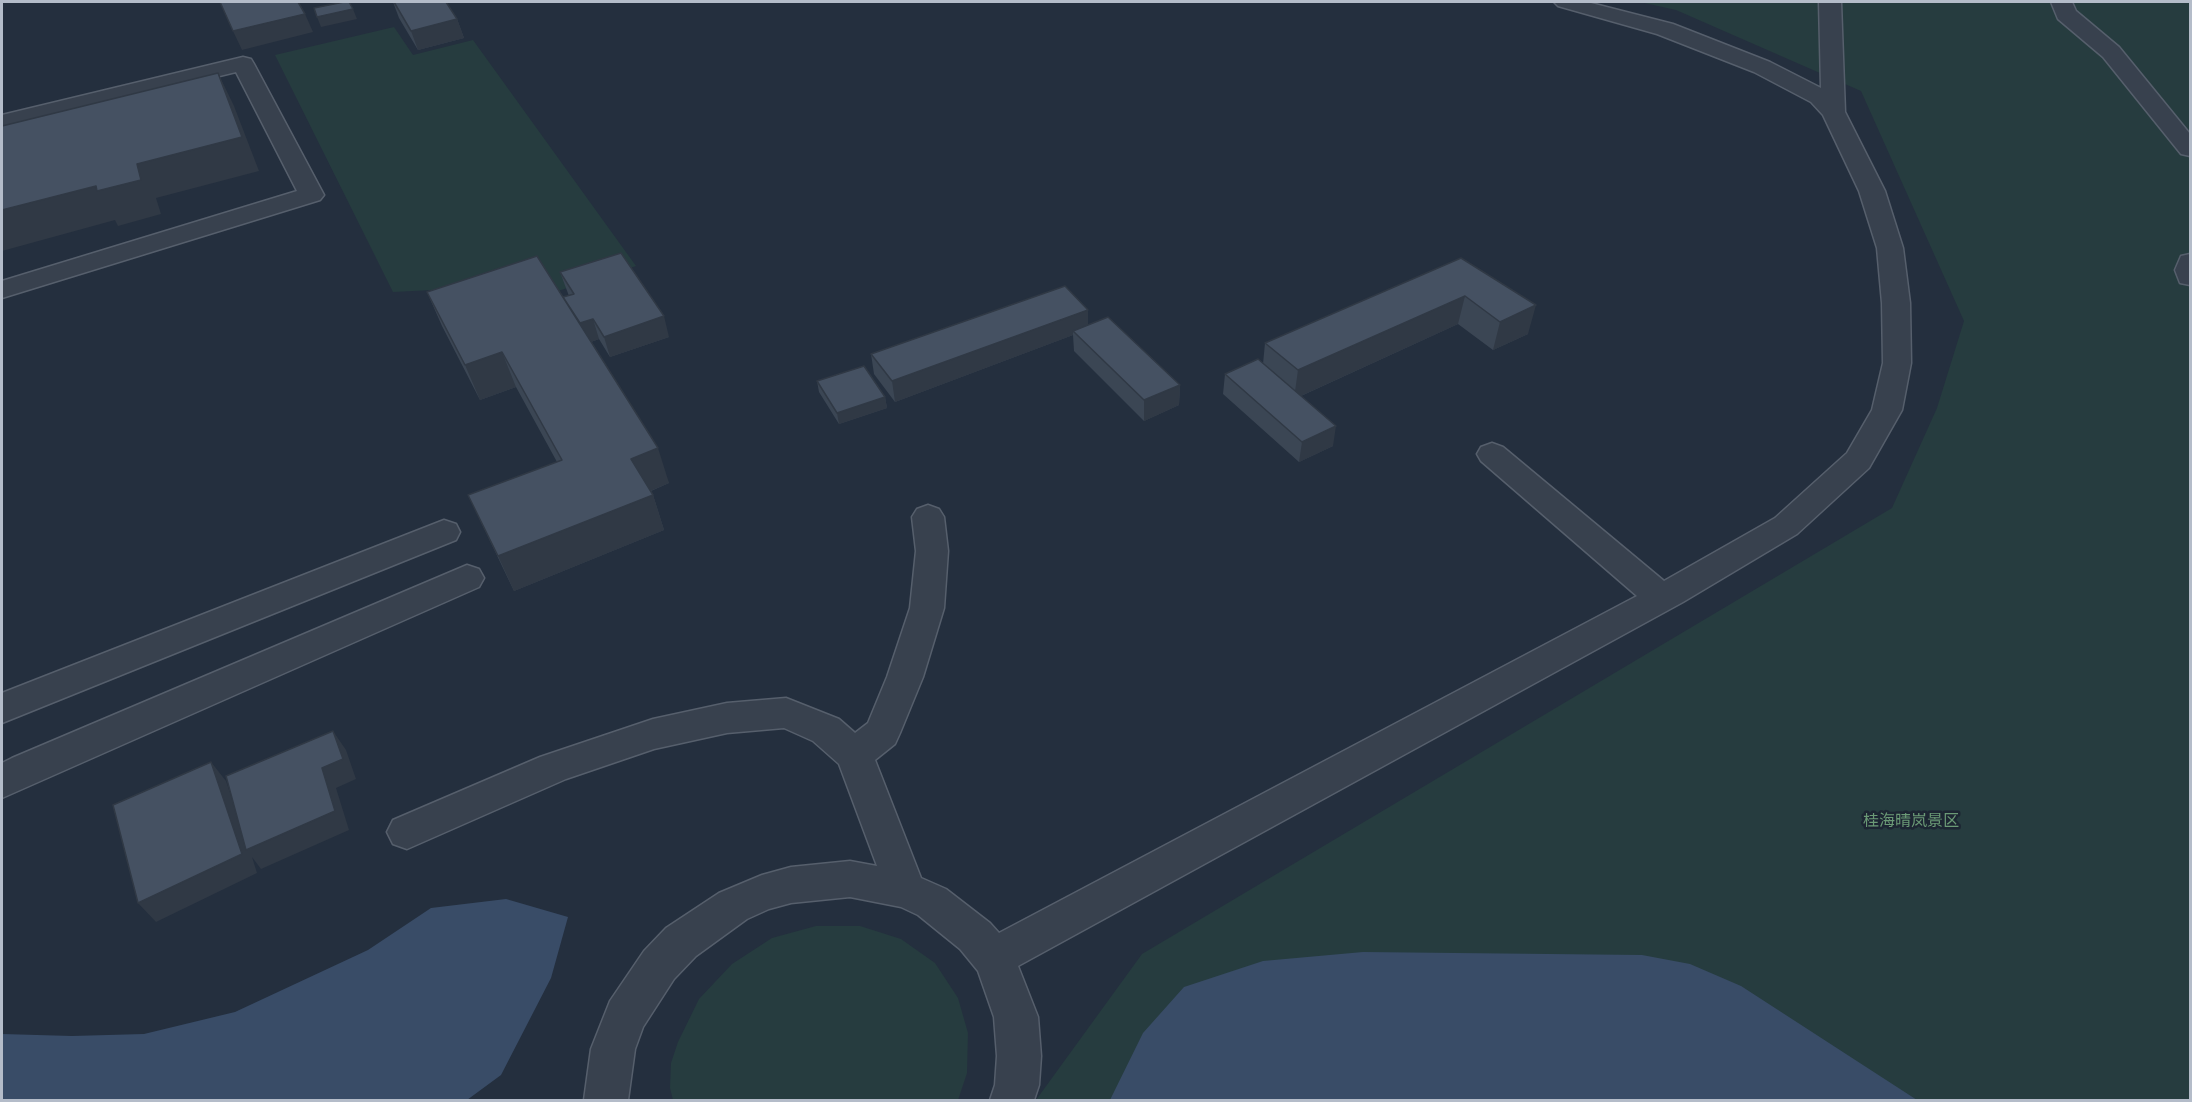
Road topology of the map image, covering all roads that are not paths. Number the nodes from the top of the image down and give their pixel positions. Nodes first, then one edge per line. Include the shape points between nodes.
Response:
1 (1565, 2) edge
2 (1830, 2) edge
3 (2062, 2) edge
4 (1833, 112) junction
5 (2, 122) edge
6 (2190, 149) edge
7 (2190, 262) edge
8 (2190, 277) edge
9 (2, 290) edge
10 (1492, 454) dead end
11 (928, 518) dead end
12 (444, 532) dead end
13 (467, 578) dead end
14 (1662, 598) junction
15 (2, 708) edge
16 (855, 755) junction
17 (2, 782) edge
18 (407, 832) dead end
19 (906, 890) junction
20 (993, 958) junction
21 (606, 1101) edge
22 (1012, 1101) edge

1 - 4 street via 1665,29 1762,67 1819,97
2 - 4 street
3 - 6 street via 2066,14 2112,52
4 - 14 street via 1872,191 1890,248 1897,363 1887,410 1858,460 1786,526
5 - 9 street via 243,64 311,195
7 - 8 street
10 - 14 street
11 - 16 street via 932,551 927,608 882,733
12 - 15 street
13 - 17 street
14 - 20 street
16 - 18 street via 826,729 786,713 727,718 653,734 553,768
16 - 19 street
19 - 20 street via 954,917
19 - 21 street via 850,879 791,885 762,893 705,923 659,965 625,1016 613,1049
20 - 22 street via 1016,1017 1019,1056

